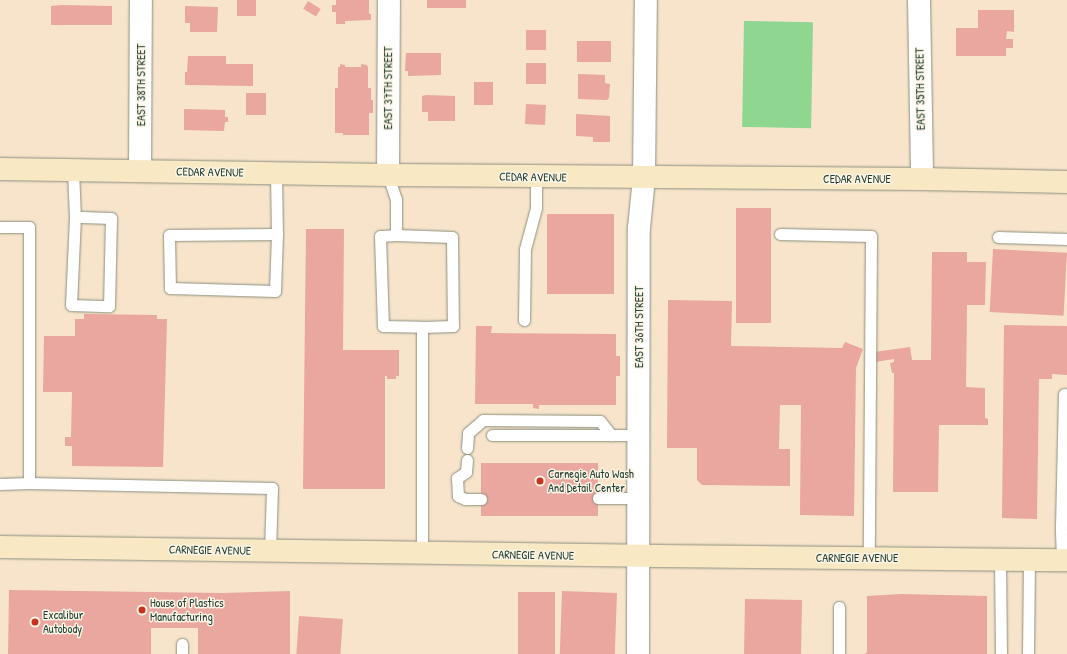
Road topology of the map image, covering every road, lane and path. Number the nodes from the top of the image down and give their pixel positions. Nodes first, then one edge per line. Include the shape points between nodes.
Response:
1 (141, 0) edge
2 (388, 0) edge
3 (646, 0) edge
4 (919, 0) edge
5 (0, 169) edge
6 (73, 170) junction
7 (140, 171) junction
8 (276, 173) junction
9 (388, 175) junction
10 (536, 177) junction
11 (644, 178) junction
12 (922, 179) junction
13 (1067, 182) edge
14 (75, 217) junction
15 (0, 227) edge
16 (277, 234) junction
17 (780, 234) dead end
18 (396, 235) junction
19 (998, 237) dead end
20 (1067, 239) edge
21 (524, 320) dead end
22 (422, 327) junction
23 (1064, 394) dead end
24 (611, 435) junction
25 (638, 435) junction
26 (492, 436) dead end
27 (467, 448) dead end
28 (466, 460) dead end
29 (30, 483) junction
30 (0, 484) edge
31 (598, 498) dead end
32 (638, 498) junction
33 (482, 499) dead end
34 (0, 547) edge
35 (270, 551) junction
36 (422, 553) junction
37 (638, 556) junction
38 (869, 558) junction
39 (1000, 559) junction
40 (1029, 560) junction
41 (1065, 560) edge
42 (839, 607) dead end
43 (638, 654) edge
44 (839, 654) edge
45 (1001, 654) edge
46 (1028, 654) edge

1 - 7 street, EAST 38TH STREET
2 - 9 street, EAST 37TH STREET
3 - 11 street, EAST 36TH STREET
4 - 12 street, EAST 35TH STREET
5 - 6 street, CEDAR AVENUE
6 - 7 street, CEDAR AVENUE
6 - 14 lane
7 - 8 street, CEDAR AVENUE
8 - 9 street, CEDAR AVENUE
8 - 16 lane
9 - 10 street, CEDAR AVENUE
9 - 18 lane via 396,200
10 - 11 street, CEDAR AVENUE
10 - 21 lane via 536,208 525,249
11 - 12 street, CEDAR AVENUE
11 - 25 street, EAST 36TH STREET via 640,228
12 - 13 street, CEDAR AVENUE
14 - 14 lane via 71,305 109,306 111,218
15 - 29 lane via 29,227
16 - 16 lane via 276,291 170,288 169,235
17 - 38 lane via 871,236
18 - 22 lane via 380,236 383,326
18 - 22 lane via 452,237 453,326
19 - 20 lane
22 - 36 lane
23 - 41 lane via 1061,526
24 - 25 lane
24 - 26 lane
24 - 27 lane via 600,420 483,420 468,433
25 - 32 street, EAST 36TH STREET
28 - 33 lane via 466,472 457,478 458,496
29 - 30 lane
29 - 35 lane via 272,488
31 - 32 lane
32 - 37 street, EAST 36TH STREET
34 - 35 street, CARNEGIE AVENUE
35 - 36 street, CARNEGIE AVENUE
36 - 37 street, CARNEGIE AVENUE
37 - 38 street, CARNEGIE AVENUE
37 - 43 street, EAST 36TH STREET
38 - 39 street, CARNEGIE AVENUE
39 - 40 street, CARNEGIE AVENUE
39 - 45 lane
40 - 41 street, CARNEGIE AVENUE
40 - 46 lane
42 - 44 lane

